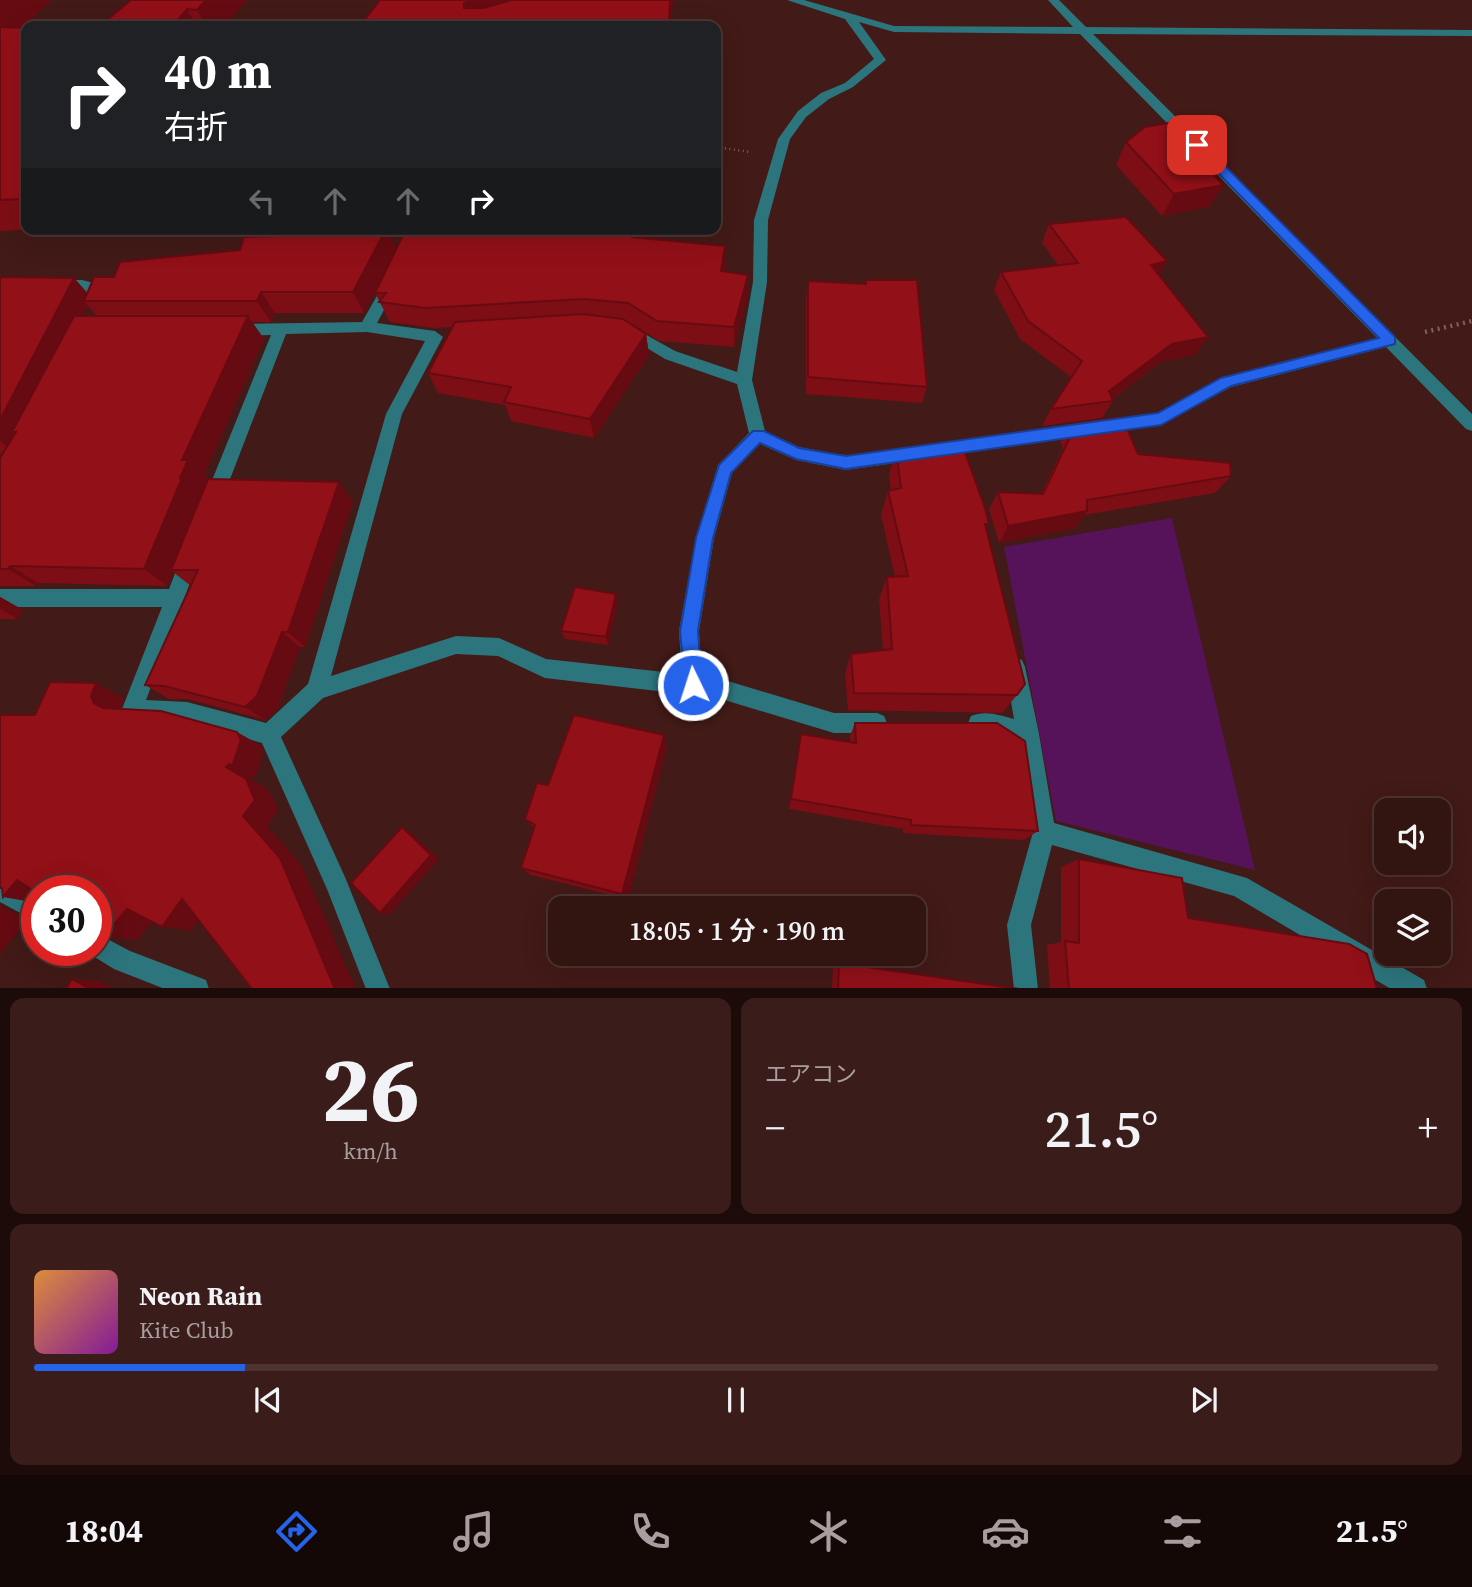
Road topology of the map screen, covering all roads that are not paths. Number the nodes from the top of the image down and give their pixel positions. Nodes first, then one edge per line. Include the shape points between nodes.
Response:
1 (792, 0) edge
2 (1053, 0) edge
3 (849, 16) junction
4 (1083, 30) junction
5 (1472, 33) edge
6 (400, 265) edge
7 (41, 284) edge
8 (94, 317) edge
9 (367, 327) junction
10 (609, 329) edge
11 (225, 330) edge
12 (280, 331) junction
13 (1390, 340) junction
14 (744, 380) junction
15 (1472, 424) edge
16 (758, 435) junction
17 (956, 448) junction
18 (964, 472) edge
19 (204, 522) edge
20 (194, 547) edge
21 (0, 598) edge
22 (174, 598) junction
23 (1011, 649) edge
24 (693, 685) junction
25 (317, 690) junction
26 (900, 723) edge
27 (953, 723) edge
28 (269, 734) junction
29 (1029, 734) junction
30 (1044, 832) junction
31 (0, 889) edge
32 (21, 901) edge
33 (112, 954) edge
34 (194, 988) edge
35 (378, 988) edge
36 (1026, 988) edge
37 (1413, 988) edge

1 - 3 street
2 - 4 street
3 - 4 street via 894,29
3 - 14 street via 880,60 849,86 825,96 802,114 784,139 761,220 760,282
4 - 5 street
4 - 13 street
6 - 9 street
7 - 8 street via 105,291
9 - 12 street
9 - 25 street via 442,337 394,414
10 - 14 street via 631,332 670,355
11 - 12 street
12 - 19 street
13 - 15 street
13 - 17 street via 1226,382 1161,419
14 - 16 street
16 - 17 street via 796,453 846,463
16 - 24 street via 724,470 705,538 689,631
17 - 18 street
20 - 22 street
21 - 22 street
22 - 28 street via 132,709 187,712
23 - 29 street
24 - 25 street via 545,668 499,647 456,645
24 - 26 street via 718,688 834,723
25 - 28 street
27 - 29 street via 993,723
28 - 35 street
29 - 30 street
30 - 36 street via 1020,925
30 - 37 street via 1239,886
31 - 32 street
33 - 34 street

